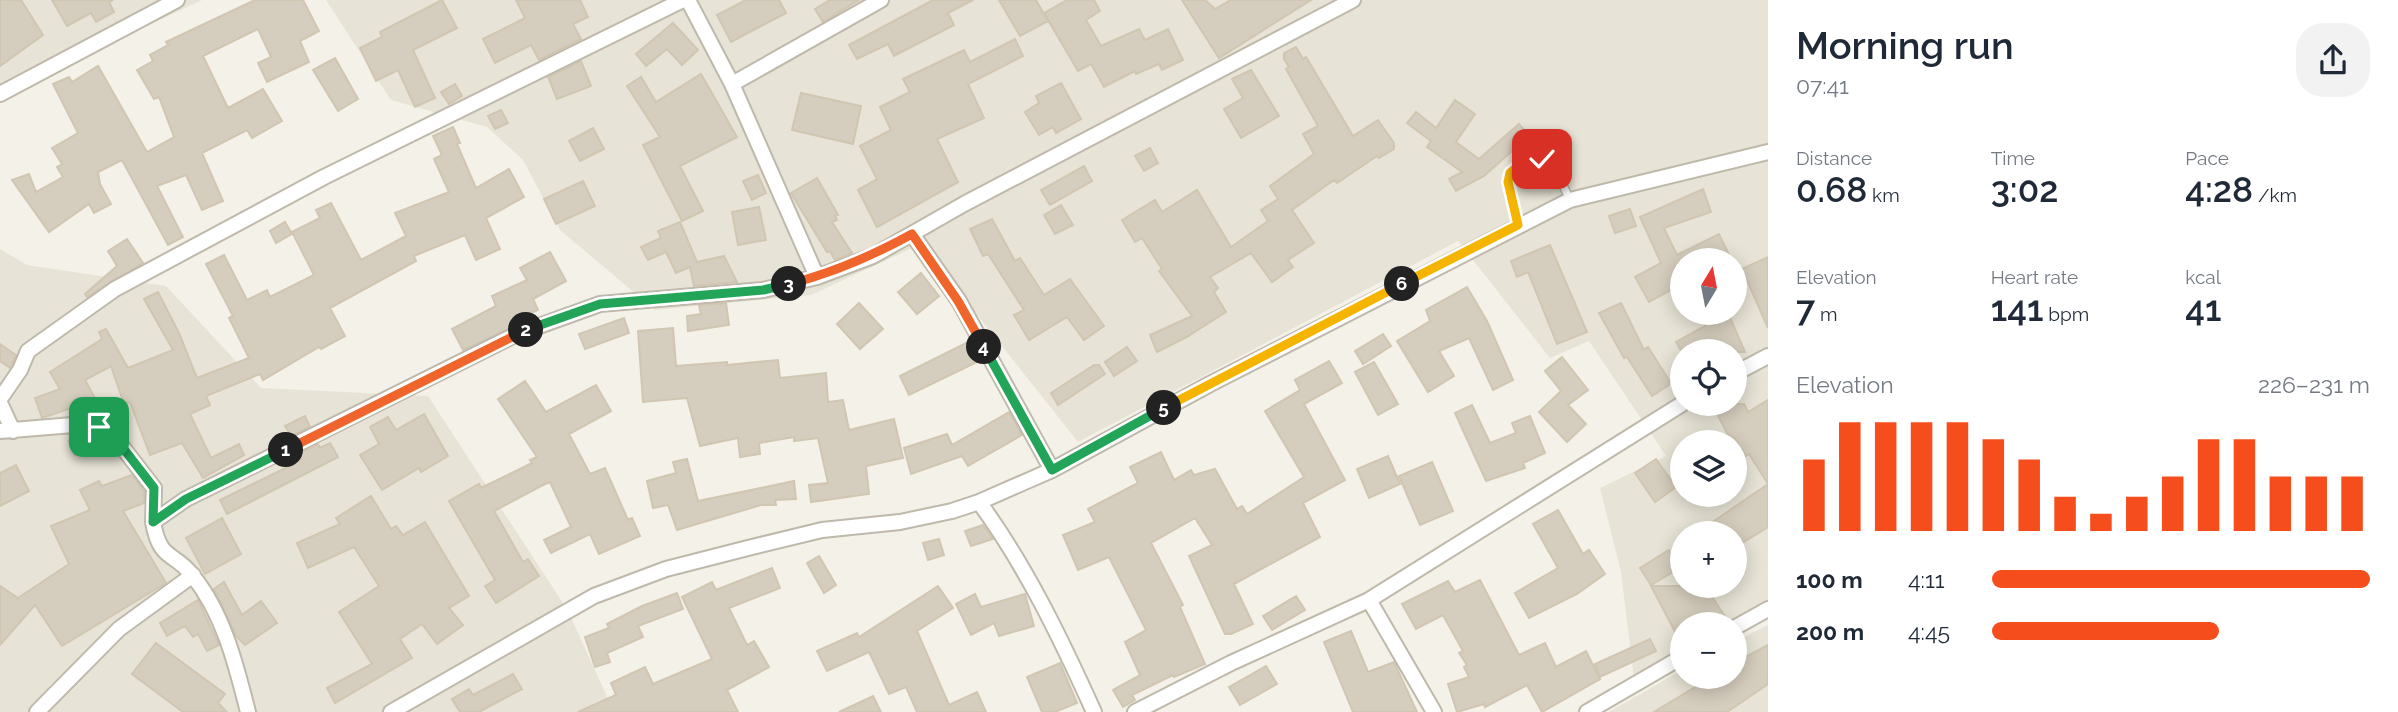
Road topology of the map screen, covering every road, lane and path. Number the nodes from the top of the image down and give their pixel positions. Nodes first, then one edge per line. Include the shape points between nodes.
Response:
1 (177, 0) edge
2 (686, 0) edge
3 (881, 0) edge
4 (1353, 0) edge
5 (732, 83) junction
6 (0, 94) edge
7 (1768, 152) edge
8 (1570, 200) junction
9 (1518, 225) junction
10 (912, 234) junction
11 (817, 277) junction
12 (1768, 356) edge
13 (1747, 367) edge
14 (0, 401) edge
15 (1670, 412) edge
16 (7, 431) edge
17 (1052, 470) junction
18 (979, 502) junction
19 (153, 522) junction
20 (193, 575) junction
21 (1369, 600) junction
22 (1768, 609) edge
23 (1747, 621) edge
24 (1670, 664) edge
25 (37, 712) edge
26 (248, 712) edge
27 (391, 712) edge
28 (1094, 712) edge
29 (1135, 712) edge
30 (1434, 712) edge
31 (1587, 712) edge

1 - 6 street
2 - 5 street
2 - 14 street via 324,177 115,289 28,351
3 - 5 street
4 - 10 street
5 - 11 street
7 - 8 street
8 - 9 street
8 - 9 lane via 1552,165 1528,158 1516,166 1508,182
9 - 17 street
10 - 11 street via 873,256
10 - 17 street via 958,301
11 - 19 street via 763,290 600,304 517,334 186,499
12 - 13 street
14 - 16 street
15 - 21 street
16 - 19 street via 85,424 113,435 154,488
17 - 18 street
18 - 27 street via 900,522 822,530 666,569 594,596
18 - 28 street via 1007,540
19 - 20 street via 163,552
20 - 25 street via 119,629
20 - 26 street via 229,640
21 - 29 street
21 - 30 street
22 - 23 street
24 - 31 street

